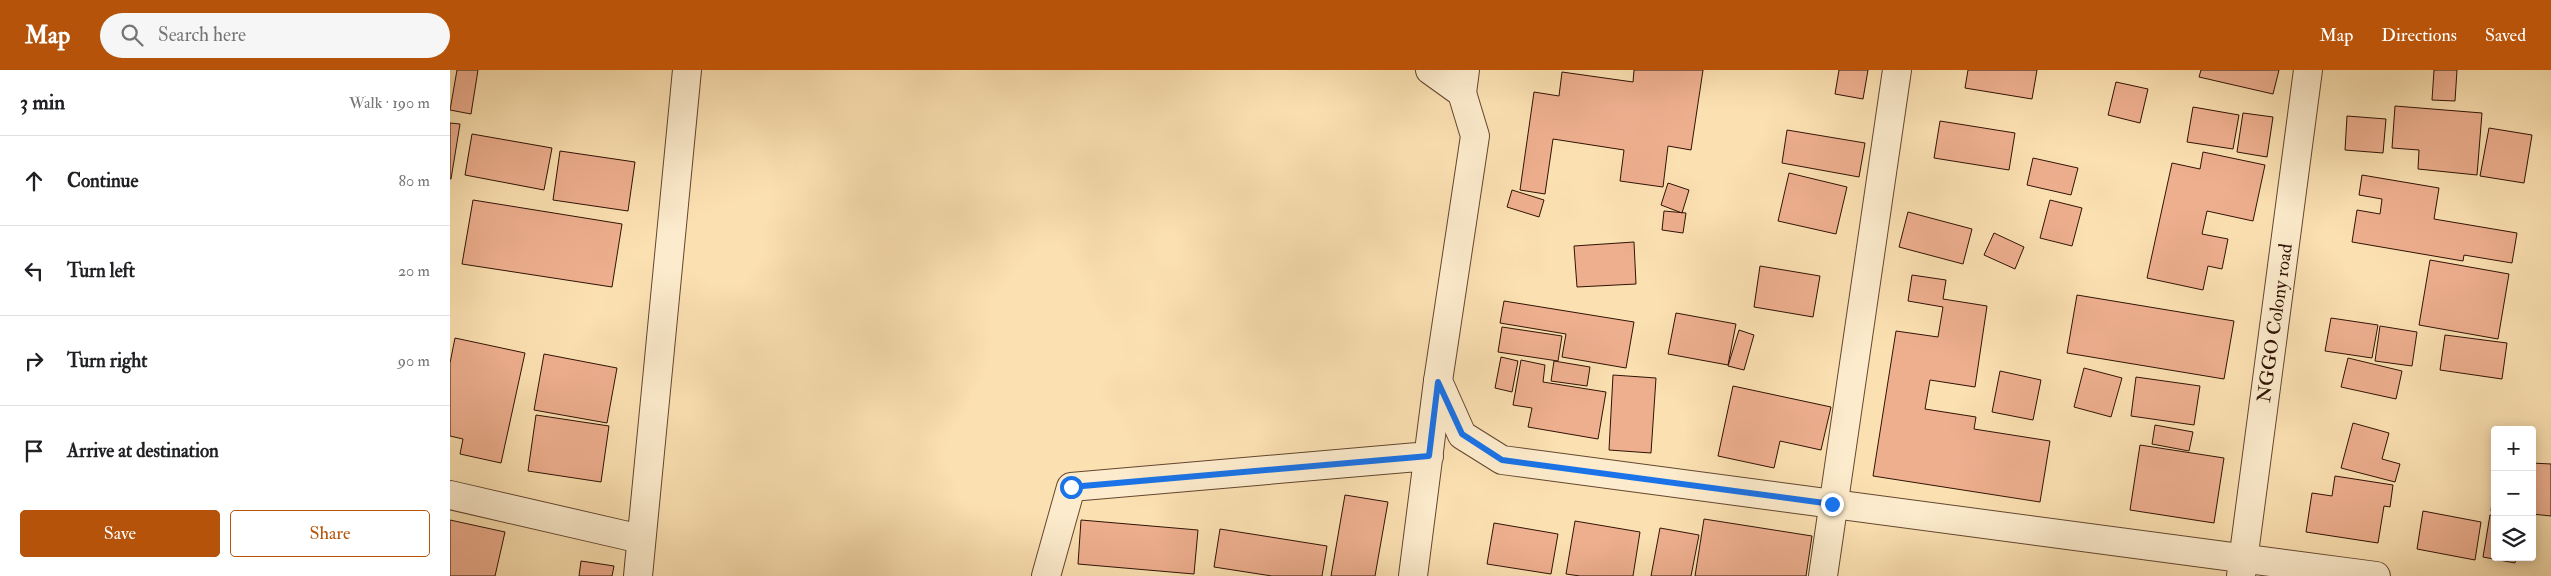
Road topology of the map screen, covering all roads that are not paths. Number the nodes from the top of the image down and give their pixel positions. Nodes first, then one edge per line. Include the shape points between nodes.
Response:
1 (687, 70) edge
2 (1430, 70) edge
3 (1897, 70) edge
4 (2308, 70) edge
5 (1464, 82) edge
6 (1438, 382) junction
7 (1429, 456) junction
8 (450, 495) edge
9 (1832, 504) junction
10 (641, 539) junction
11 (2242, 566) edge
12 (638, 576) edge
13 (1046, 576) edge
14 (1413, 576) edge
15 (1823, 576) edge
16 (2376, 576) edge

1 - 10 street
2 - 5 street
3 - 9 street
4 - 11 street, NGGO Colony road
5 - 6 street via 1475,136
6 - 7 street
6 - 9 street via 1462,434 1502,460
7 - 13 street via 1071,487
7 - 14 street
8 - 10 street
9 - 11 street
9 - 15 street
10 - 12 street
11 - 16 street

